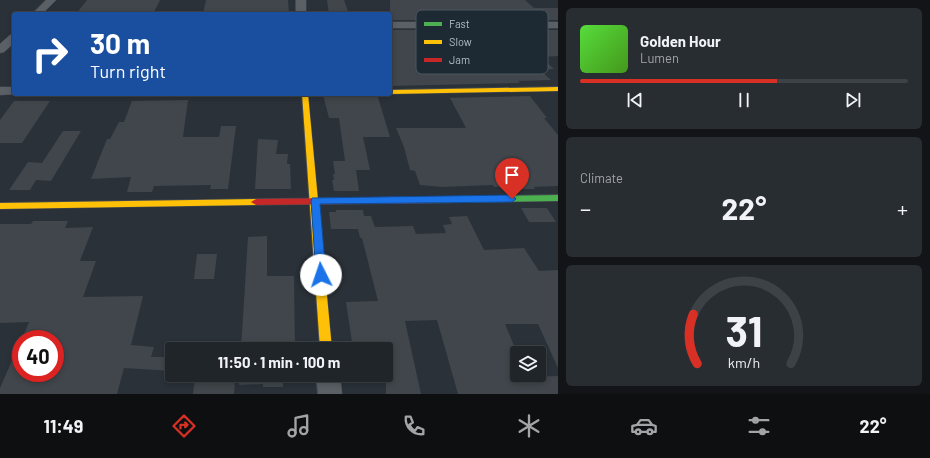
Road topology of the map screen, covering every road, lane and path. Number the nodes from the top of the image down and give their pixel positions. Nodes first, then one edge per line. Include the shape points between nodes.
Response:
1 (51, 0) edge
2 (301, 0) edge
3 (39, 12) edge
4 (301, 12) edge
5 (392, 25) edge
6 (416, 25) edge
7 (0, 34) edge
8 (12, 35) edge
9 (12, 37) edge
10 (0, 50) edge
11 (558, 89) edge
12 (0, 91) edge
13 (12, 91) edge
14 (392, 92) edge
15 (305, 96) edge
16 (558, 198) edge
17 (315, 201) junction
18 (0, 206) edge
19 (325, 342) edge
20 (329, 382) edge
21 (330, 394) edge

1 - 3 street
2 - 4 street
5 - 6 street
7 - 8 street
9 - 10 street
11 - 14 street
12 - 13 street
15 - 17 street
16 - 17 street
17 - 18 street
17 - 19 street
20 - 21 street

